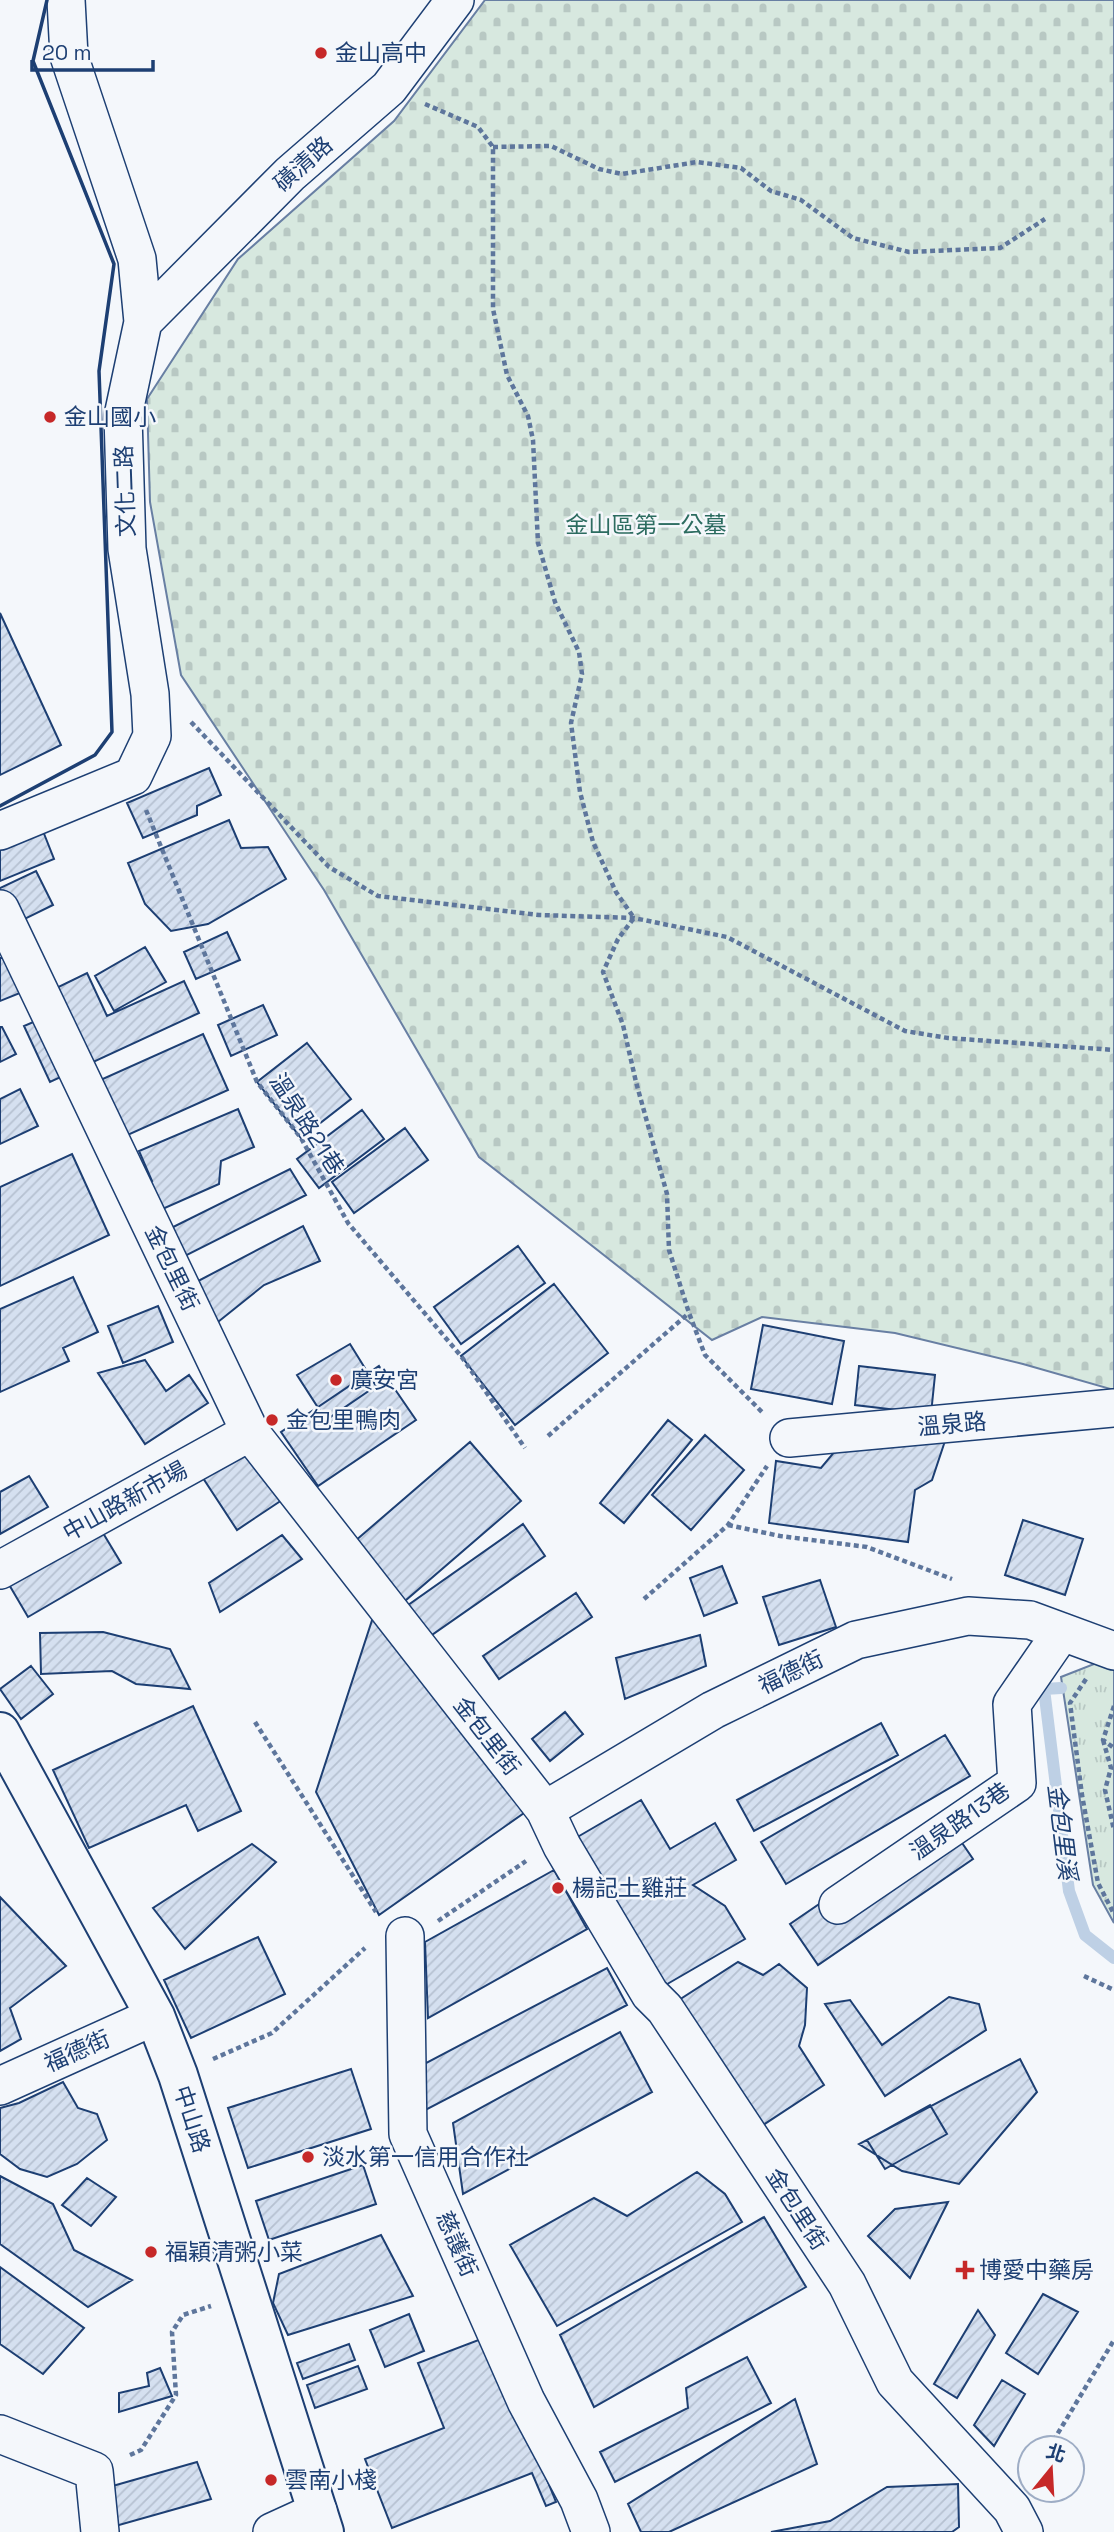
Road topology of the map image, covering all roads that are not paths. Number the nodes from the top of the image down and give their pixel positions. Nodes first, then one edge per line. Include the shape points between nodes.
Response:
1 (66, 0) edge
2 (455, 0) edge
3 (142, 322) junction
4 (0, 831) edge
5 (0, 909) edge
6 (1114, 1408) edge
7 (250, 1432) junction
8 (789, 1438) road end
9 (0, 1570) edge
10 (1061, 1633) junction
11 (1103, 1660) edge
12 (0, 1732) edge
13 (545, 1810) junction
14 (838, 1905) dead end
15 (392, 1926) road end
16 (155, 2016) junction
17 (0, 2086) edge
18 (0, 2434) edge
19 (321, 2522) edge
20 (100, 2532) edge
21 (272, 2532) edge
22 (591, 2532) edge
23 (1024, 2532) edge

1 - 3 street, 文化二路 via 69,56 137,259
2 - 3 street, 磺清路 via 389,88 290,174
3 - 4 street, 文化二路 via 123,416 127,550 150,694 152,736 133,776
5 - 7 street, 金包里街
6 - 8 street, 溫泉路
7 - 9 street, 中山路新市場
7 - 13 street, 金包里街
10 - 11 street, 福德街
10 - 13 street, 福德街 via 1030,1620 968,1616 856,1640 713,1710
10 - 14 street, 溫泉路13巷 via 1012,1704 1017,1783
12 - 16 street, 中山路
13 - 23 street, 金包里街 via 650,1994 665,2009 847,2284 895,2382 1012,2509
15 - 22 street, 慈護街 via 408,2134 526,2401
16 - 17 street, 福德街
16 - 19 street, 中山路 via 178,2074
18 - 20 street via 94,2471
19 - 21 street

